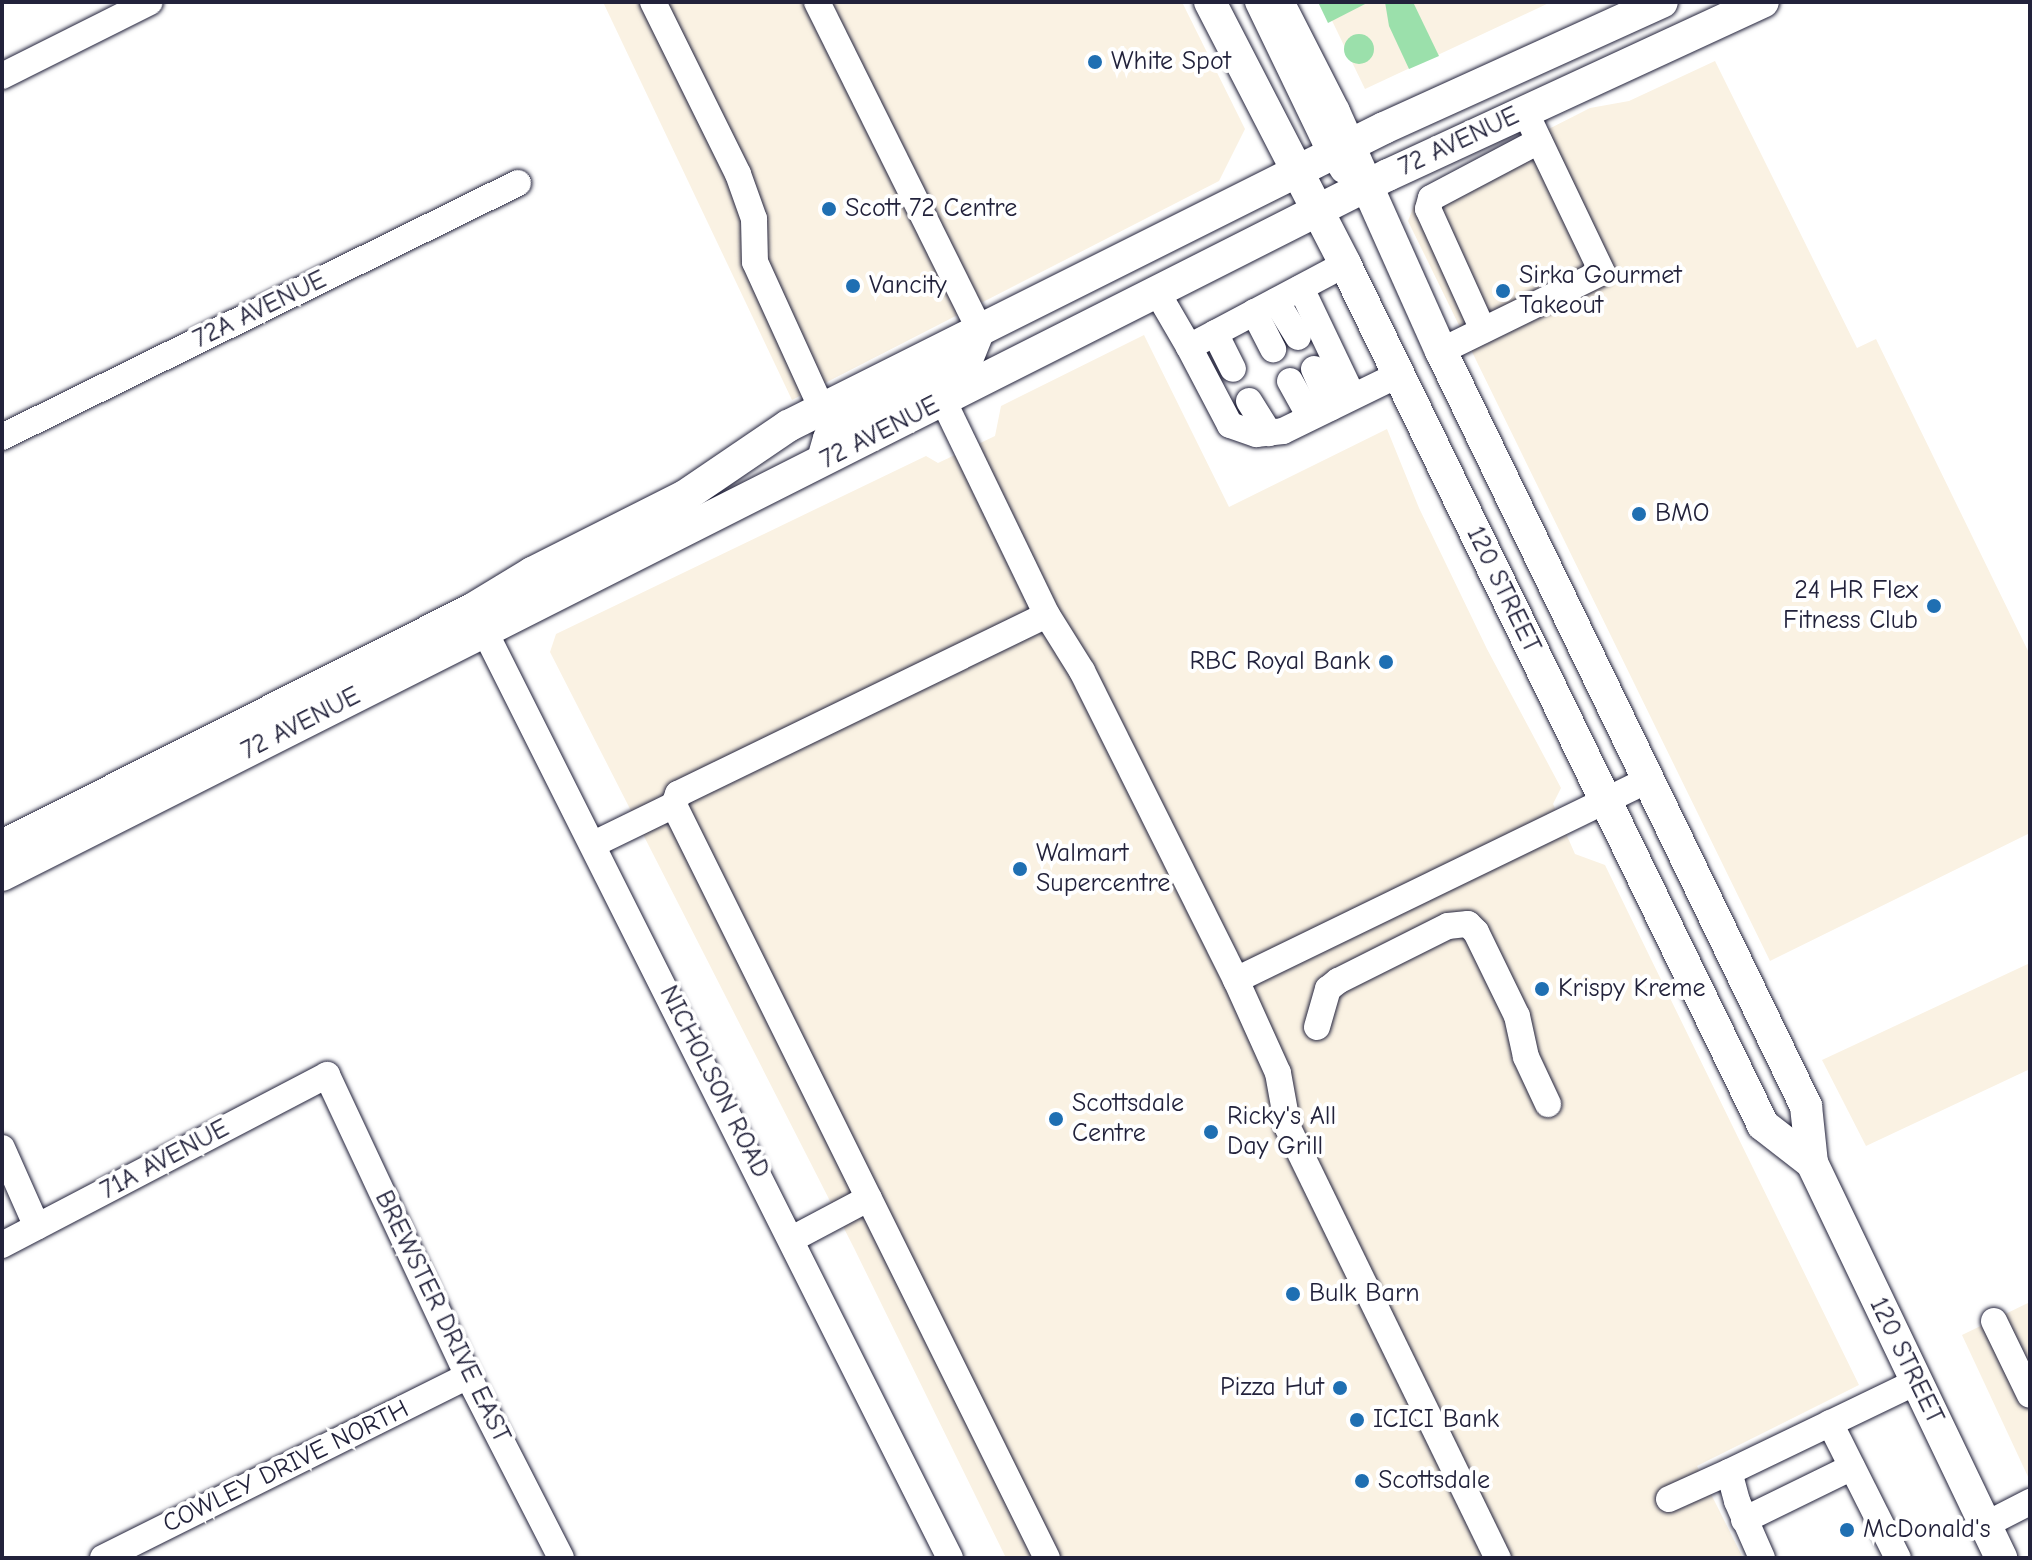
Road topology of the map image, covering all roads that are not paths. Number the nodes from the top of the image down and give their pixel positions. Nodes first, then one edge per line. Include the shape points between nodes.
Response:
1 (150, 2) edge
2 (653, 2) edge
3 (817, 2) edge
4 (1210, 2) edge
5 (1258, 2) edge
6 (1278, 2) edge
7 (1662, 2) edge
8 (1763, 2) edge
9 (2, 76) edge
10 (1525, 111) junction
11 (1539, 141) junction
12 (1339, 150) junction
13 (1295, 172) junction
14 (518, 183) dead end
15 (1365, 187) junction
16 (1316, 211) junction
17 (1345, 264) junction
18 (1301, 288) junction
19 (1157, 292) junction
20 (1265, 306) junction
21 (979, 329) junction
22 (1483, 330) junction
23 (1215, 333) junction
24 (1298, 337) dead end
25 (1189, 347) junction
26 (1273, 349) dead end
27 (1441, 351) junction
28 (1233, 369) dead end
29 (1314, 369) dead end
30 (1398, 375) junction
31 (1290, 381) dead end
32 (943, 400) junction
33 (1249, 401) dead end
34 (1331, 406) junction
35 (822, 409) junction
36 (1269, 433) junction
37 (2, 437) edge
38 (822, 463) junction
39 (1047, 615) junction
40 (480, 620) junction
41 (1647, 780) junction
42 (1605, 800) junction
43 (674, 805) junction
44 (594, 844) junction
45 (2, 846) edge
46 (2, 875) edge
47 (1236, 980) junction
48 (1317, 1027) dead end
49 (327, 1075) joint
50 (1548, 1104) dead end
51 (2, 1148) edge
52 (1812, 1163) junction
53 (869, 1198) junction
54 (37, 1227) junction
55 (792, 1239) junction
56 (2, 1245) edge
57 (1994, 1321) dead end
58 (468, 1376) junction
59 (1916, 1382) junction
60 (2030, 1395) edge
61 (1830, 1423) junction
62 (1852, 1467) junction
63 (1729, 1472) junction
64 (1669, 1499) dead end
65 (2030, 1502) edge
66 (1750, 1518) junction
67 (1985, 1525) junction
68 (103, 1558) edge
69 (561, 1558) edge
70 (950, 1558) edge
71 (1047, 1558) edge
72 (1498, 1558) edge
73 (1762, 1558) edge
74 (1776, 1558) edge
75 (1898, 1558) edge
76 (2001, 1558) edge

1 - 9 street
2 - 35 street via 738,174 754,219 755,262
3 - 21 street
4 - 13 main road, 120 STREET
5 - 12 street
6 - 12 main road, 120 STREET
7 - 12 main road, 72 AVENUE
8 - 10 main road, 72 AVENUE
10 - 11 street
10 - 15 main road, 72 AVENUE
11 - 22 street via 1431,198 1428,209
11 - 22 street via 1602,272
12 - 13 main road, 72 AVENUE
12 - 15 main road, 120 STREET
13 - 16 main road, 120 STREET
13 - 21 main road, 72 AVENUE
14 - 37 street, 72A AVENUE
15 - 16 main road, 72 AVENUE
15 - 27 main road, 120 STREET
16 - 17 main road, 120 STREET
16 - 19 main road, 72 AVENUE
17 - 18 street
17 - 30 main road, 120 STREET
18 - 20 street
18 - 34 street
19 - 25 street
19 - 32 main road, 72 AVENUE
20 - 23 street
20 - 24 street
20 - 26 street
21 - 35 main road, 72 AVENUE
21 - 38 main road via 966,362 858,417 829,439
22 - 27 street
23 - 25 street
23 - 28 street
25 - 36 street via 1230,425
27 - 41 main road, 120 STREET
29 - 34 street
30 - 34 street
30 - 42 main road, 120 STREET
31 - 34 street
32 - 38 main road, 72 AVENUE
32 - 39 street
33 - 36 street
34 - 36 street
35 - 40 main road, 72 AVENUE via 685,496 532,573
38 - 40 main road, 72 AVENUE
39 - 43 street via 678,794
39 - 47 street via 1082,671
40 - 44 street, NICHOLSON ROAD
40 - 45 main road, 72 AVENUE
40 - 46 main road, 72 AVENUE
41 - 42 street
41 - 52 main road, 120 STREET via 1806,1106
42 - 47 street
42 - 52 main road, 120 STREET via 1763,1125
43 - 44 street
43 - 53 street
44 - 55 street, NICHOLSON ROAD
47 - 72 street via 1278,1073 1288,1128
48 - 50 street via 1328,989 1338,981 1448,926 1468,924 1517,1016 1526,1057
49 - 54 street, 71A AVENUE
49 - 58 street, BREWSTER DRIVE EAST
51 - 54 street
52 - 59 main road, 120 STREET
53 - 55 street
53 - 71 street
54 - 56 street, 71A AVENUE
55 - 70 street, NICHOLSON ROAD
57 - 60 street
58 - 68 street, COWLEY DRIVE NORTH
58 - 69 street, BREWSTER DRIVE EAST
59 - 61 street
59 - 67 main road, 120 STREET
61 - 62 street
61 - 63 street
62 - 66 street
62 - 75 street
63 - 64 street
63 - 66 street
65 - 67 street
66 - 73 street
66 - 74 street
67 - 76 main road, 120 STREET

